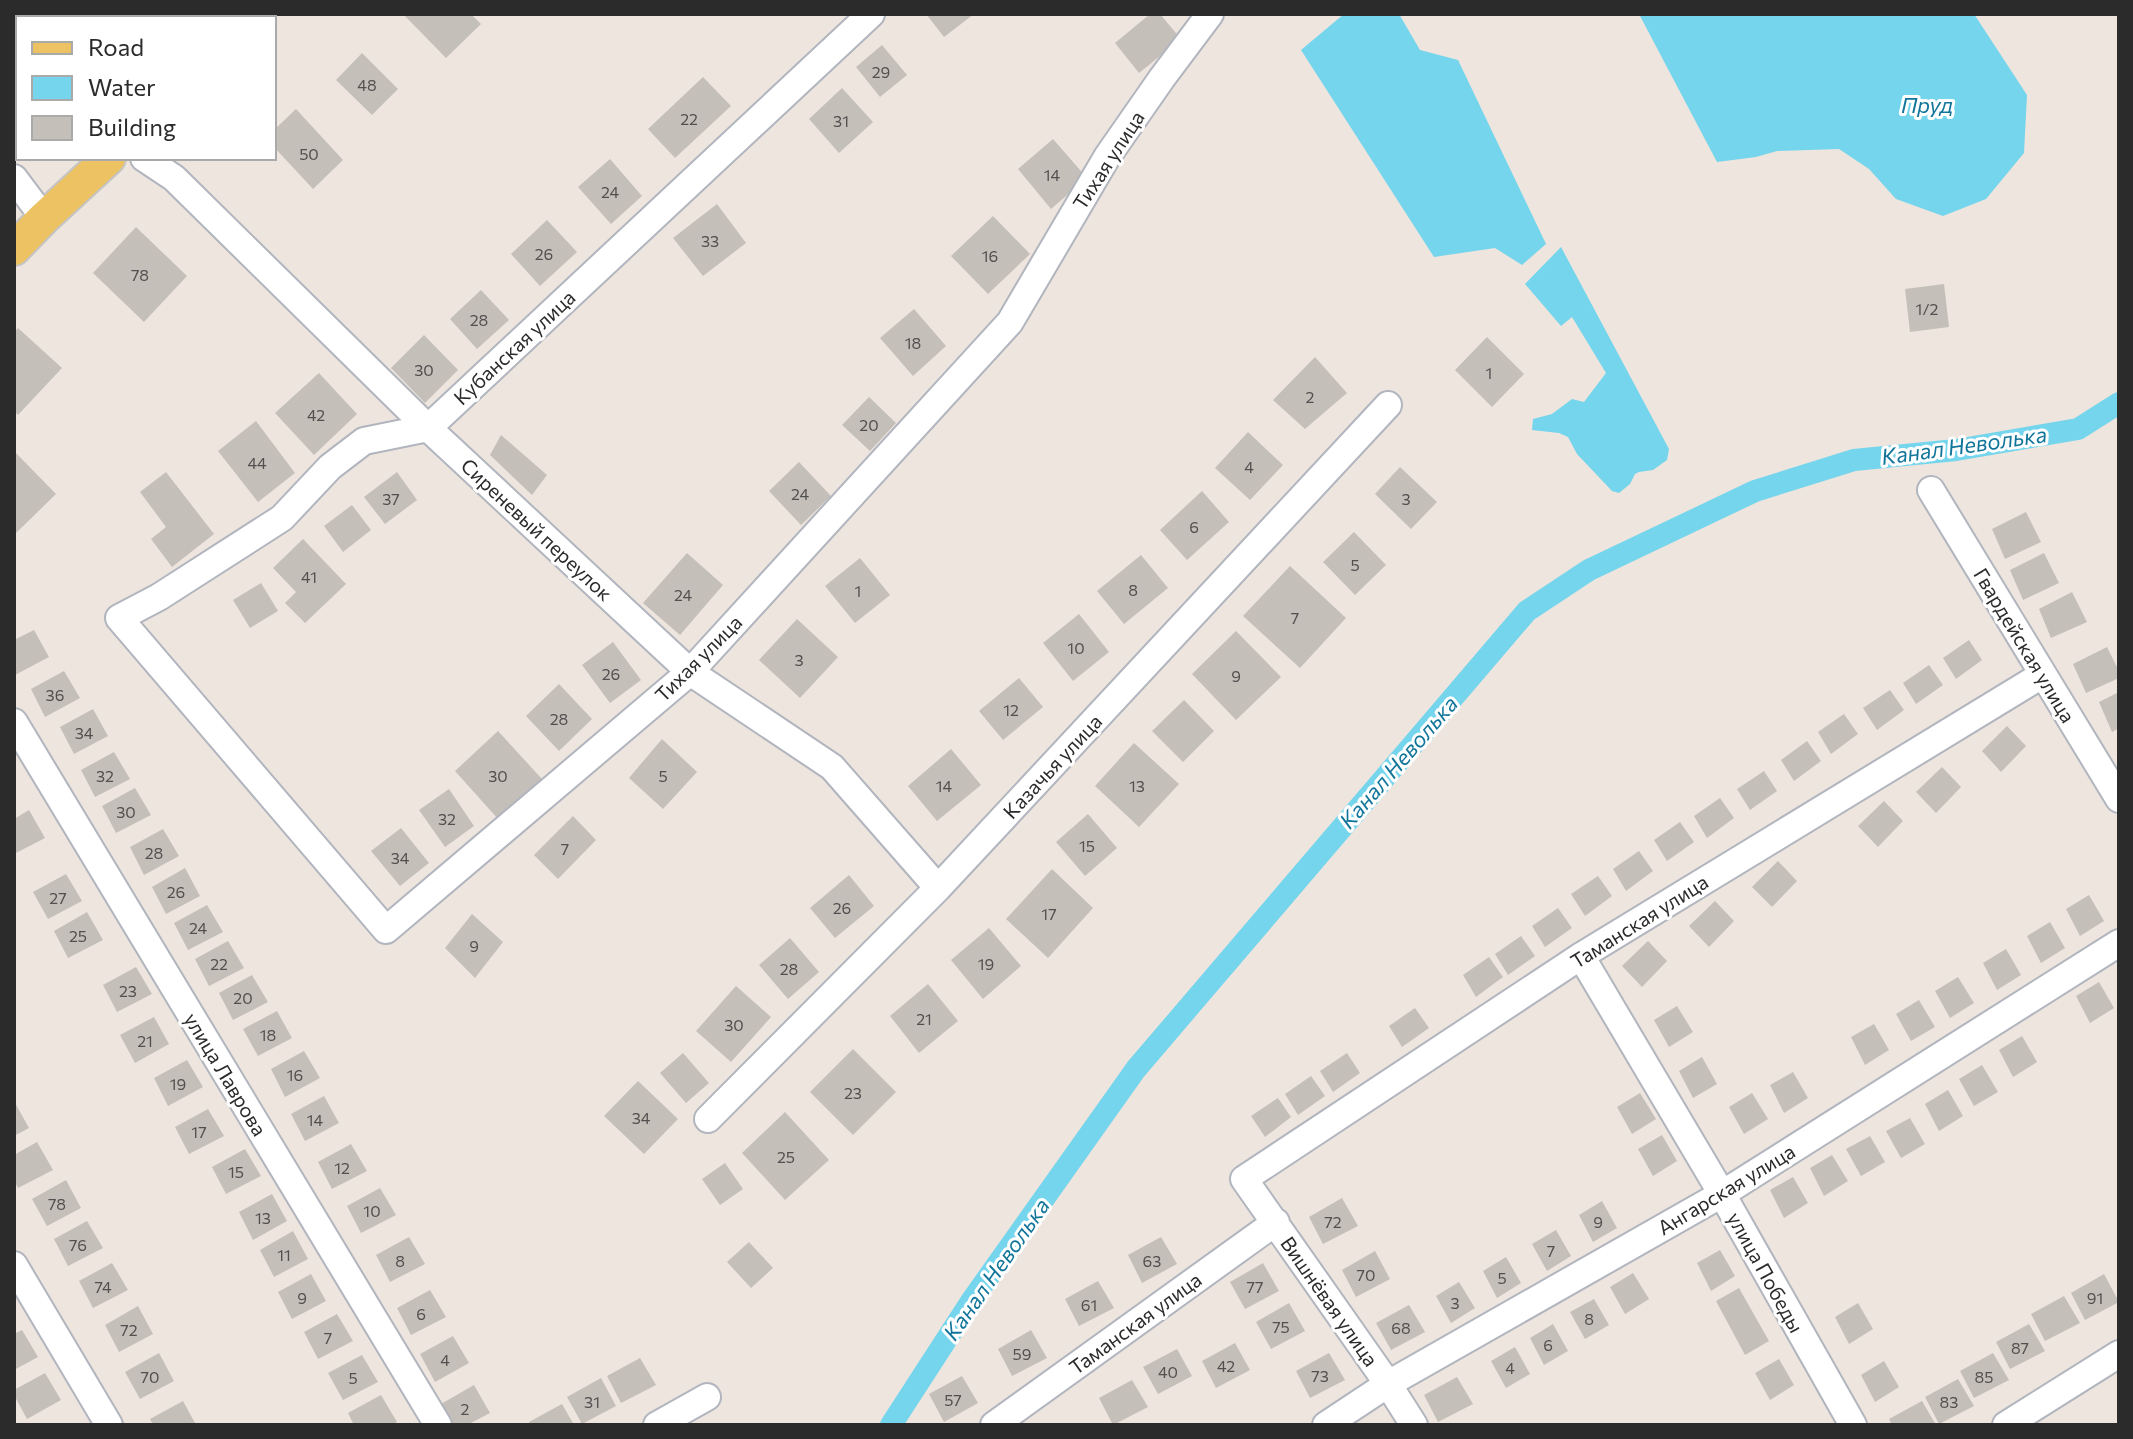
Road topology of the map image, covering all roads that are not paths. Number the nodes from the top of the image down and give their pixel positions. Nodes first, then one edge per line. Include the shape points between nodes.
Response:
1 (871, 14) edge
2 (1210, 14) edge
3 (107, 160) edge
4 (147, 160) edge
5 (14, 178) edge
6 (44, 218) junction
7 (14, 249) edge
8 (1388, 405) dead end
9 (428, 428) junction
10 (1931, 490) dead end
11 (690, 672) junction
12 (2042, 675) junction
13 (14, 722) edge
14 (2119, 799) edge
15 (938, 888) junction
16 (2119, 943) edge
17 (1581, 956) junction
18 (708, 1119) dead end
19 (1244, 1179) joint
20 (1722, 1194) junction
21 (1276, 1222) junction
22 (14, 1265) edge
23 (2119, 1354) edge
24 (1388, 1384) junction
25 (707, 1397) dead end
26 (109, 1425) edge
27 (438, 1425) edge
28 (657, 1425) edge
29 (994, 1425) edge
30 (1326, 1425) edge
31 (1414, 1425) edge
32 (1853, 1425) edge
33 (2006, 1425) edge

1 - 9 street, Кубанская улица
2 - 11 street, Тихая улица via 1107,157 1010,322
3 - 6 main road
4 - 9 street, Сиреневый переулок via 174,178
5 - 6 street
6 - 7 main road
8 - 15 street, Казачья улица
9 - 11 street, Сиреневый переулок
9 - 11 street, Тихая улица via 364,441 330,467 282,518 119,618 386,930
10 - 12 street, Гвардейская улица
11 - 15 street, Сиреневый переулок via 832,767
12 - 14 street, Гвардейская улица
12 - 17 street, Таманская улица
13 - 27 street, улица Лаврова
15 - 18 street, Казачья улица
16 - 20 street, Ангарская улица
17 - 19 street, Таманская улица
17 - 20 street, улица Победы
19 - 21 street, Вишнёвая улица
20 - 24 street, Ангарская улица
20 - 32 street, улица Победы
21 - 24 street, Вишнёвая улица
21 - 29 street, Таманская улица
22 - 26 street
23 - 33 street
24 - 30 street, Ангарская улица
24 - 31 street, Вишнёвая улица
25 - 28 street

